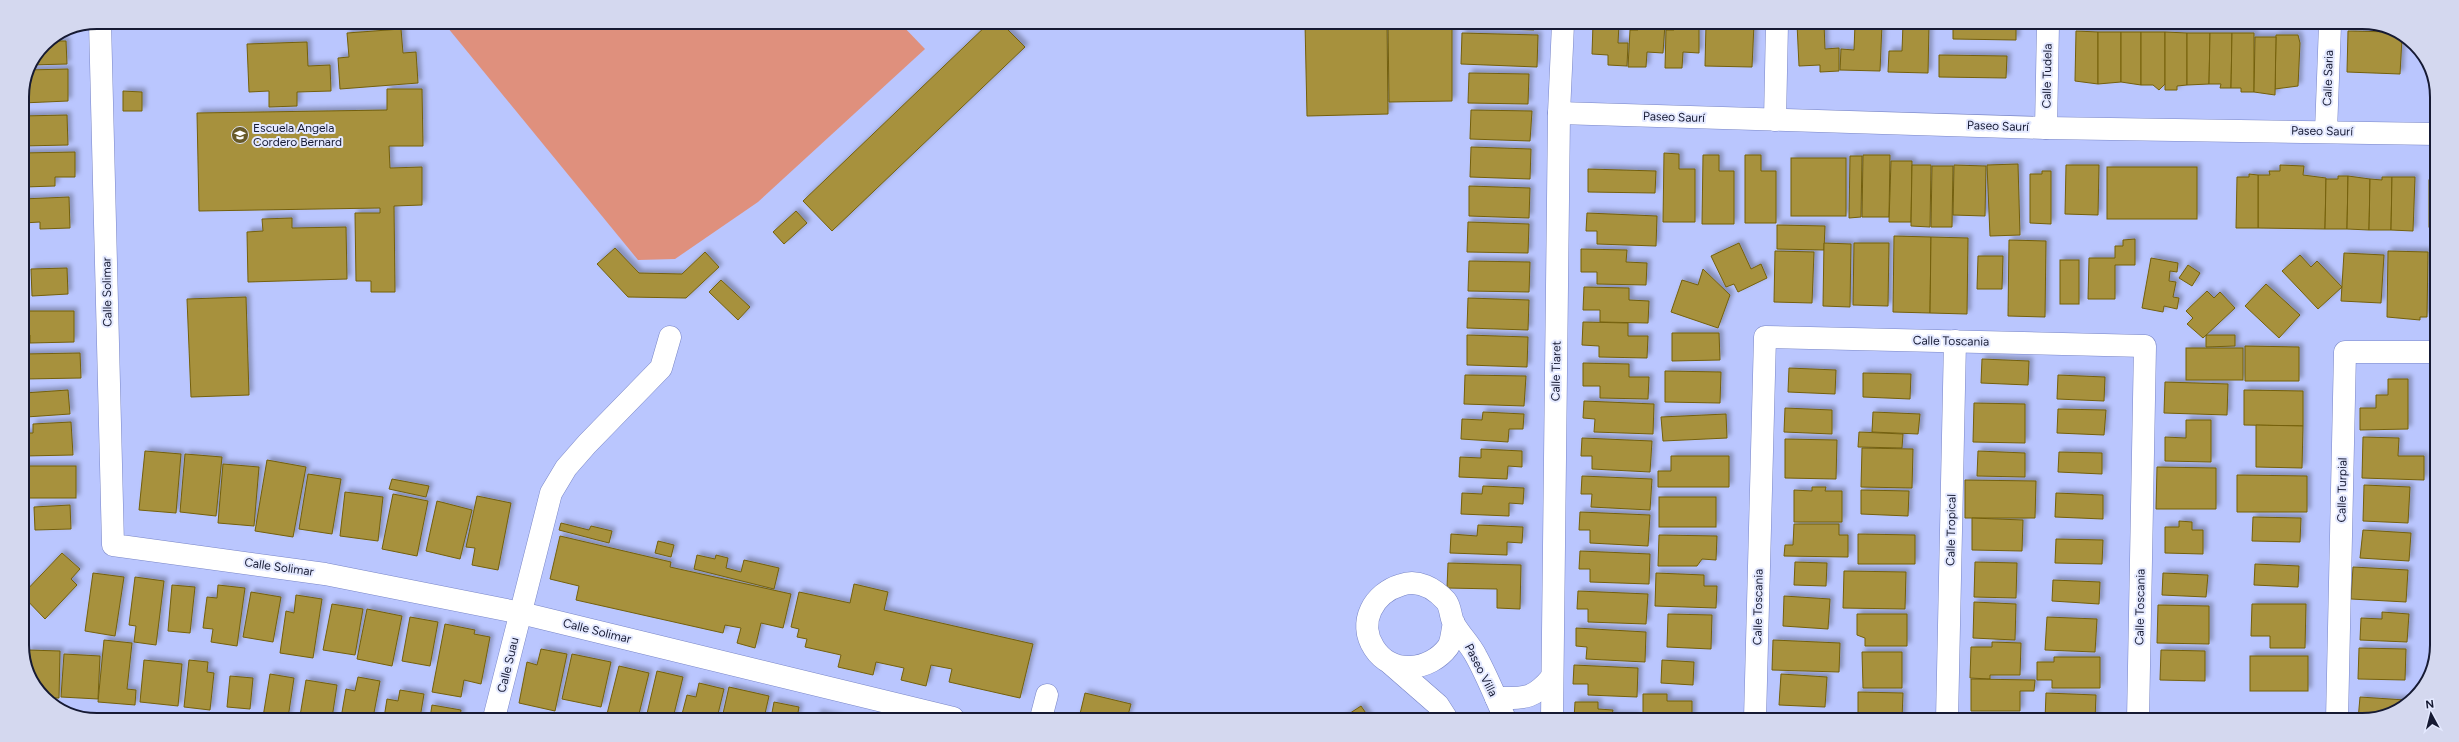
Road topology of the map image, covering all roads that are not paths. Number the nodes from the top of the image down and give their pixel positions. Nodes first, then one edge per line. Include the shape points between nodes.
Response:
1 (100, 29) edge
2 (1563, 29) edge
3 (1777, 29) edge
4 (2048, 29) edge
5 (2330, 29) edge
6 (1559, 114) junction
7 (1775, 120) junction
8 (2046, 128) junction
9 (2326, 131) junction
10 (2430, 134) edge
11 (670, 338) dead end
12 (1955, 341) junction
13 (2430, 352) edge
14 (521, 613) junction
15 (1454, 623) junction
16 (1390, 663) junction
17 (1552, 677) junction
18 (1047, 695) dead end
19 (1496, 698) junction
20 (495, 713) edge
21 (931, 713) edge
22 (1042, 713) edge
23 (1443, 713) edge
24 (1502, 713) edge
25 (1552, 713) edge
26 (1755, 713) edge
27 (1947, 713) edge
28 (2138, 713) edge
29 (2337, 713) edge

1 - 14 street, Calle Solimar via 113,545 325,574
2 - 6 street, Calle Tiaret
3 - 7 street
4 - 8 street, Calle Tudela
5 - 9 street, Calle Saria
6 - 7 street, Paseo Saurí
6 - 17 street, Calle Tiaret
7 - 8 street, Paseo Saurí
8 - 9 street, Paseo Saurí
9 - 10 street, Paseo Saurí
11 - 14 street, Calle Suau via 661,368 587,444 566,468 551,493
12 - 26 street, Calle Toscania via 1765,337
12 - 27 street, Calle Tropical
12 - 28 street, Calle Toscania via 2146,346
13 - 29 street, Calle Turpial via 2345,352
14 - 20 street, Calle Suau
14 - 21 street, Calle Solimar
15 - 16 street, Paseo Villa via 1449,645 1433,662 1412,668
15 - 16 street, Paseo Villa via 1447,602 1430,587 1409,582 1387,589 1372,605 1367,627 1374,648
15 - 19 street, Paseo Villa via 1476,655
16 - 23 street, Paseo Villa
17 - 19 street via 1541,691 1525,698
17 - 25 street, Calle Tiaret
18 - 22 street
19 - 24 street, Paseo Villa

